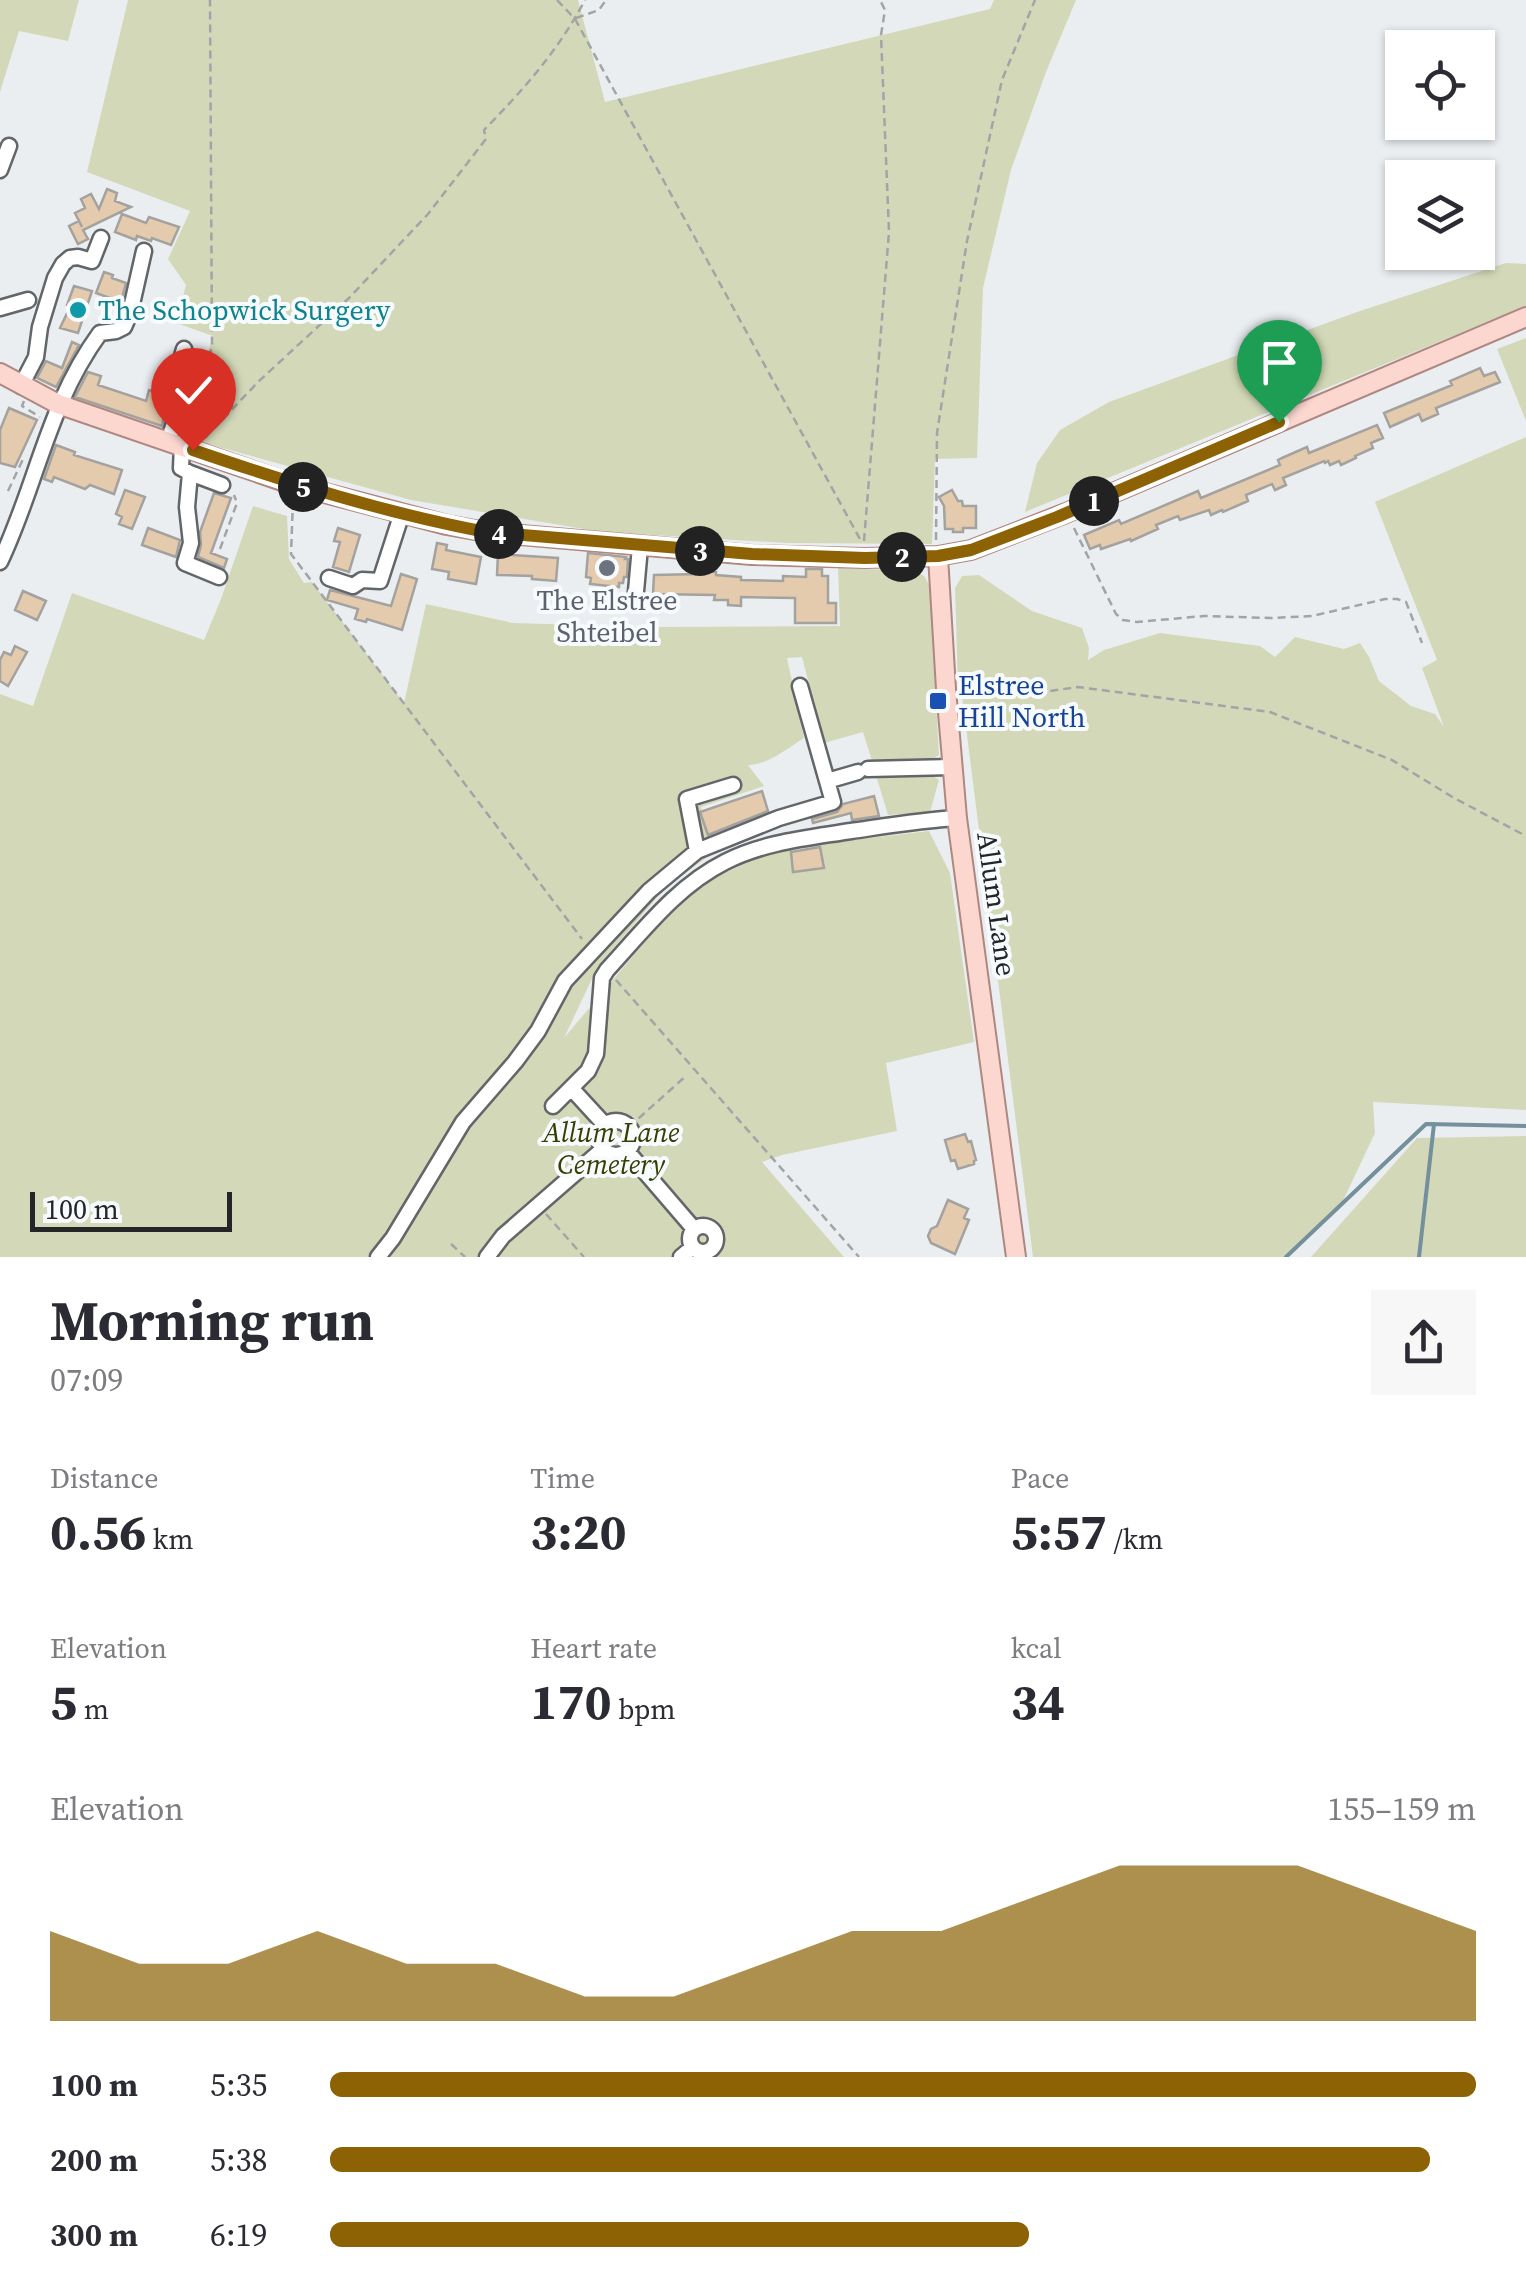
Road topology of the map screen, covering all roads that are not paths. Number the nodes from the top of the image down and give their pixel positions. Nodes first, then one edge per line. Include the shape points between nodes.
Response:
1 (10, 146) dead end
2 (0, 170) edge
3 (101, 238) dead end
4 (144, 251) dead end
5 (28, 300) dead end
6 (0, 308) edge
7 (1526, 317) edge
8 (184, 349) dead end
9 (0, 374) edge
10 (25, 388) junction
11 (58, 404) junction
12 (181, 446) junction
13 (190, 474) junction
14 (222, 485) road end
15 (402, 513) junction
16 (640, 546) junction
17 (938, 556) junction
18 (0, 562) edge
19 (219, 577) dead end
20 (329, 578) dead end
21 (635, 602) dead end
22 (800, 686) dead end
23 (952, 767) junction
24 (827, 781) junction
25 (733, 785) dead end
26 (957, 818) junction
27 (697, 850) junction
28 (572, 1089) junction
29 (553, 1106) dead end
30 (605, 1126) junction
31 (603, 1149) junction
32 (627, 1151) junction
33 (694, 1229) junction
34 (687, 1252) edge
35 (378, 1257) edge
36 (487, 1257) edge
37 (1016, 1257) edge

1 - 2 street
3 - 10 street via 92,261 70,258 55,278
4 - 11 street via 124,327 100,333
5 - 6 street
7 - 17 main road via 1066,513
8 - 12 street via 174,384
9 - 10 main road
10 - 11 main road
11 - 12 main road
11 - 18 street
12 - 13 street via 181,468
12 - 15 main road
13 - 14 street
13 - 19 street via 185,563
15 - 16 main road via 486,532
15 - 20 street via 380,581 353,586
16 - 17 main road
16 - 21 street
17 - 23 main road, Allum Lane
22 - 24 street
23 - 24 street via 863,771
23 - 26 main road, Allum Lane
24 - 27 street via 833,802
25 - 27 street via 688,799
26 - 28 street via 771,844 724,862 673,898 607,970 596,1054
26 - 37 main road, Allum Lane
27 - 35 street via 566,981 516,1062 463,1122
28 - 29 street
28 - 30 street
30 - 31 street via 599,1137
30 - 32 street via 617,1121 629,1127 633,1140
31 - 32 street
31 - 36 street
32 - 33 street
33 - 34 street
33 - 34 street via 710,1227 713,1248

